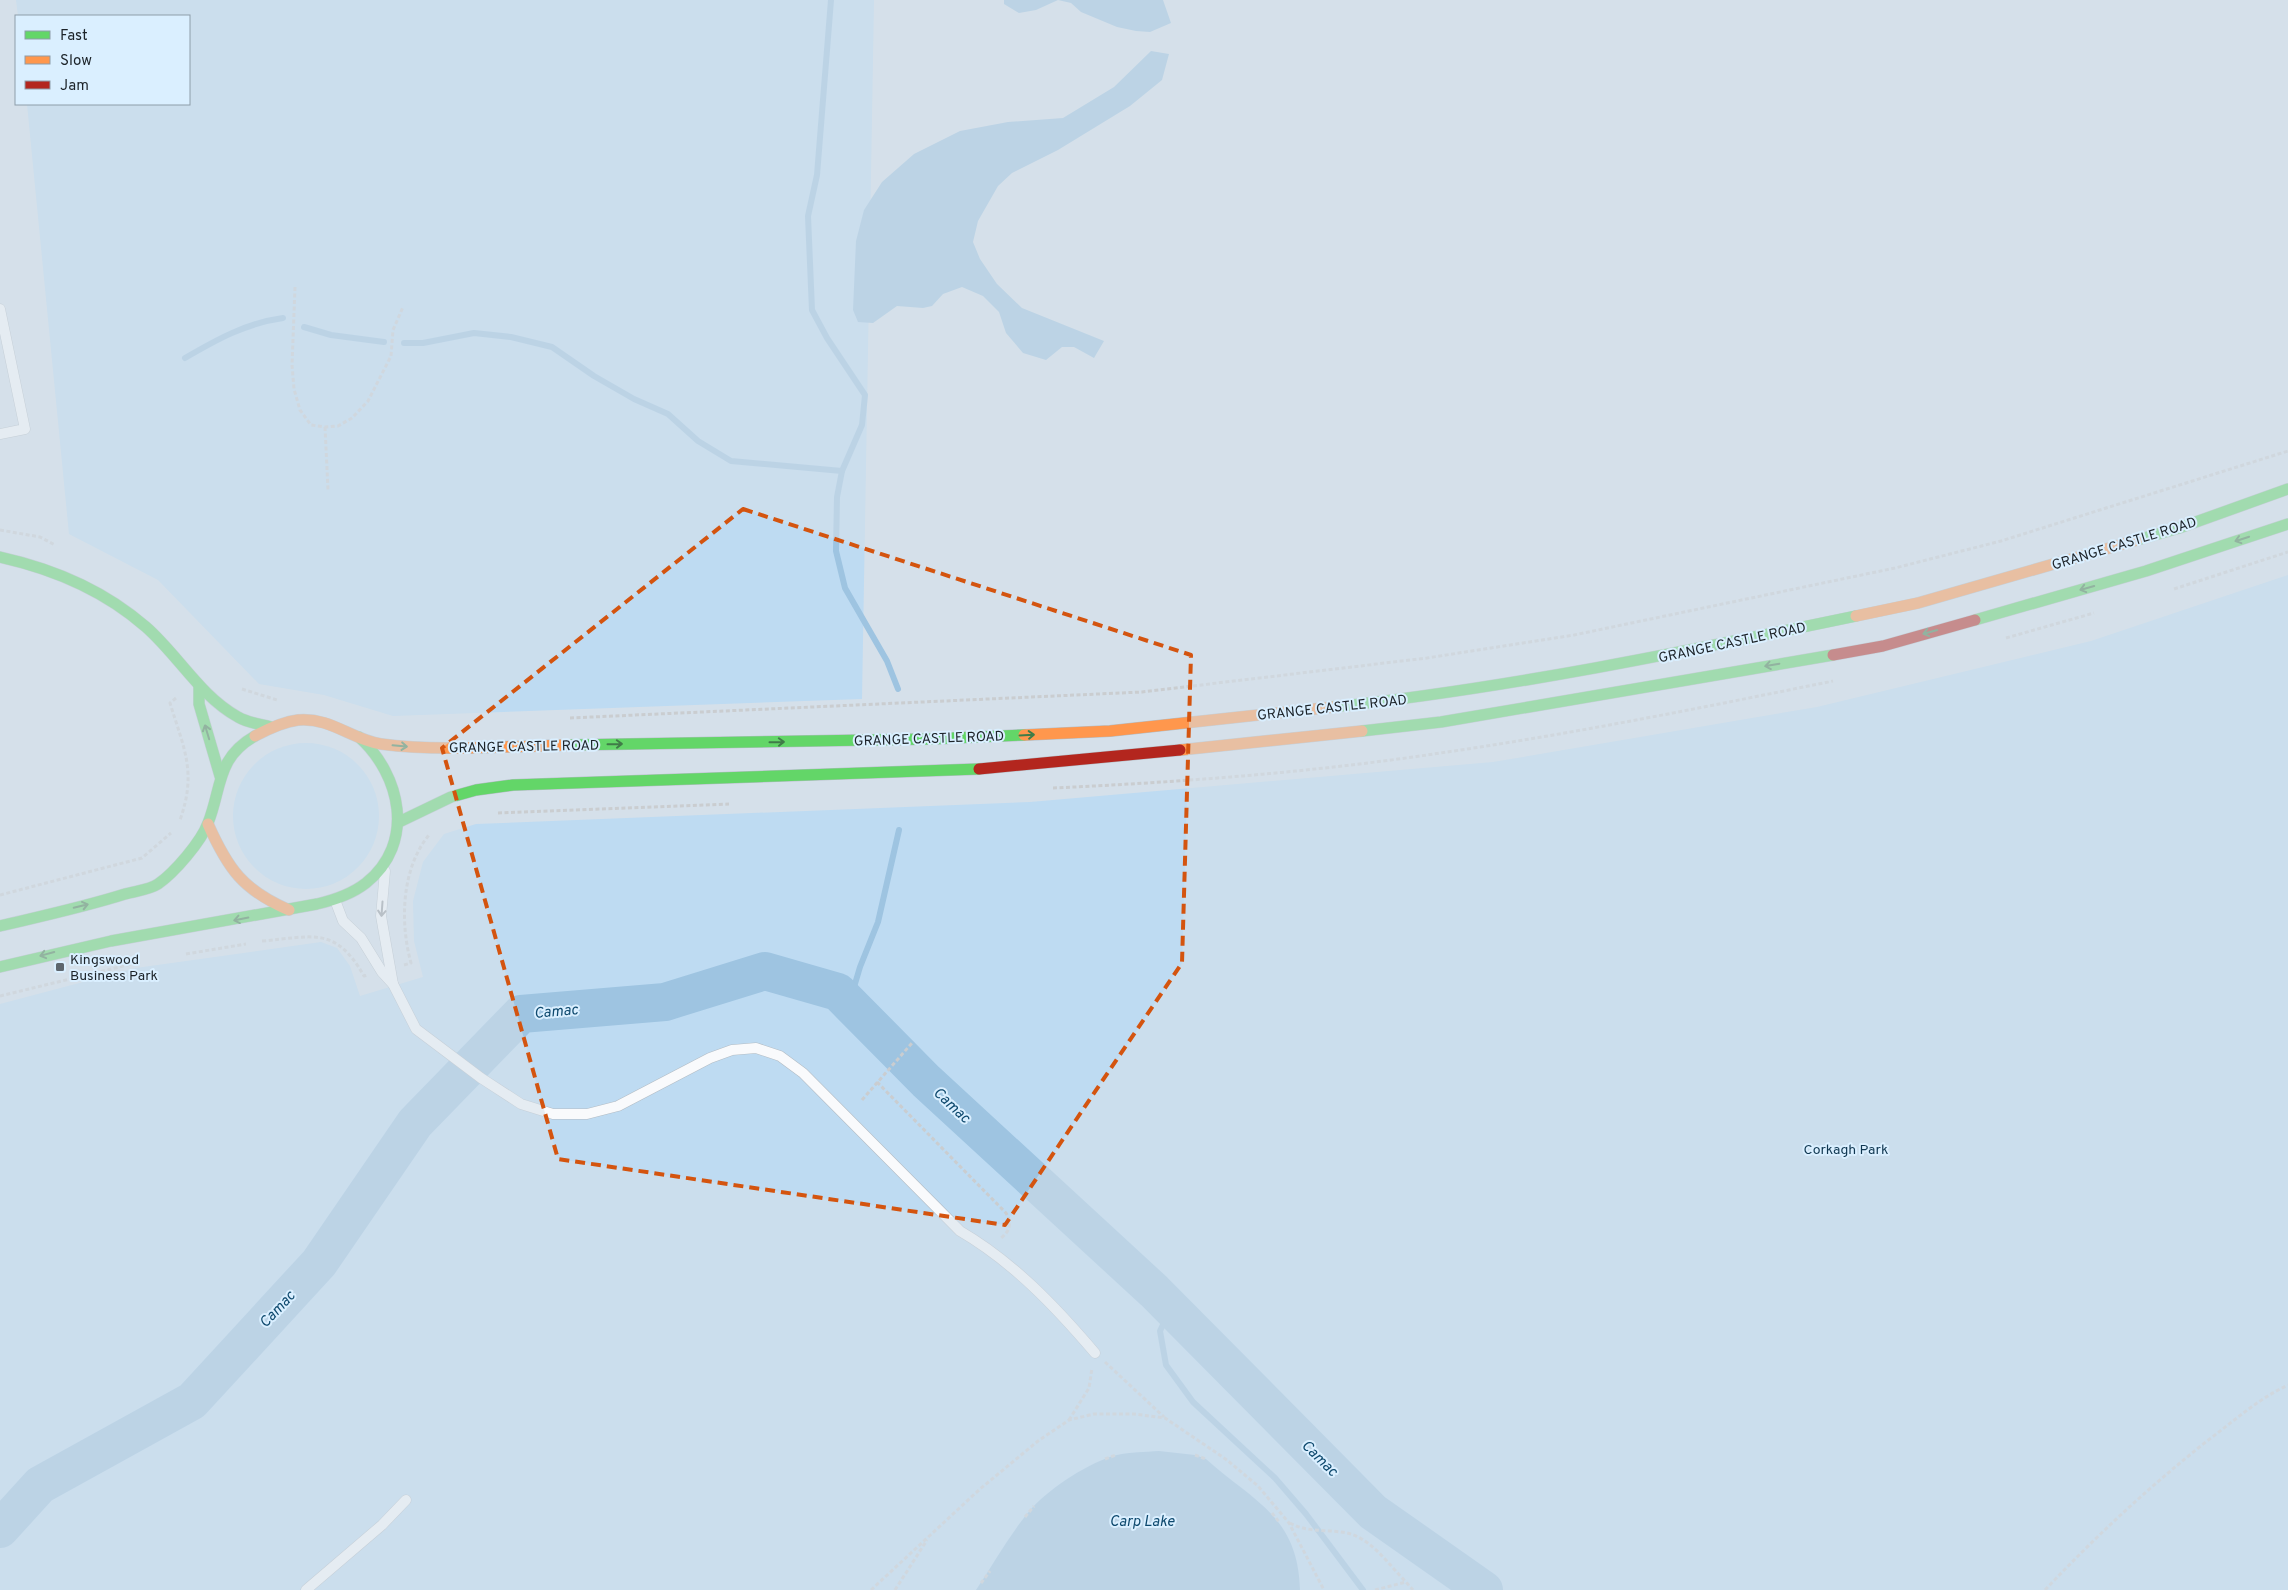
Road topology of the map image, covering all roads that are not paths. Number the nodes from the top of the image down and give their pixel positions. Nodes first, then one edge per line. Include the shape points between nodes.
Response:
1 (0, 309) edge
2 (0, 434) edge
3 (2288, 489) edge
4 (2288, 524) edge
5 (0, 557) edge
6 (199, 686) junction
7 (271, 727) junction
8 (354, 733) junction
9 (220, 776) junction
10 (399, 822) junction
11 (208, 824) junction
12 (386, 860) junction
13 (334, 899) junction
14 (289, 910) junction
15 (0, 926) edge
16 (0, 967) edge
17 (393, 984) junction
18 (1095, 1353) road end
19 (406, 1500) dead end
20 (306, 1590) edge

1 - 2 lane via 25,428
8 -> 3 main road, GRANGE CASTLE ROAD via 379,744 417,747 930,739 1110,731 1427,697 1647,659 1918,603 2179,528
4 -> 10 main road, GRANGE CASTLE ROAD via 2146,571 1883,646 1441,722 982,768 514,784 450,797
5 - 6 main road via 49,569 111,601 146,627
6 - 7 main road via 239,717
9 -> 6 main road via 199,704
7 - 8 main road, GRANGE CASTLE ROAD via 298,720 326,722
7 - 9 main road, GRANGE CASTLE ROAD via 246,741
8 - 10 main road, GRANGE CASTLE ROAD via 374,750 388,772 397,797
9 - 11 main road, GRANGE CASTLE ROAD
10 - 12 main road, GRANGE CASTLE ROAD
11 - 14 main road via 229,868 247,888
15 -> 11 main road, GRANGE CASTLE ROAD via 156,885 178,867
12 - 13 main road, GRANGE CASTLE ROAD via 356,890
12 -> 17 lane via 382,916
13 - 14 main road, GRANGE CASTLE ROAD via 315,907
13 - 17 lane via 343,921 361,938
14 -> 16 main road, GRANGE CASTLE ROAD via 86,944
17 - 18 lane via 416,1029 521,1104 553,1114 587,1114 618,1106 710,1058 732,1050 756,1048 780,1056 803,1074 960,1231 990,1248 1052,1303
19 - 20 lane via 382,1525

